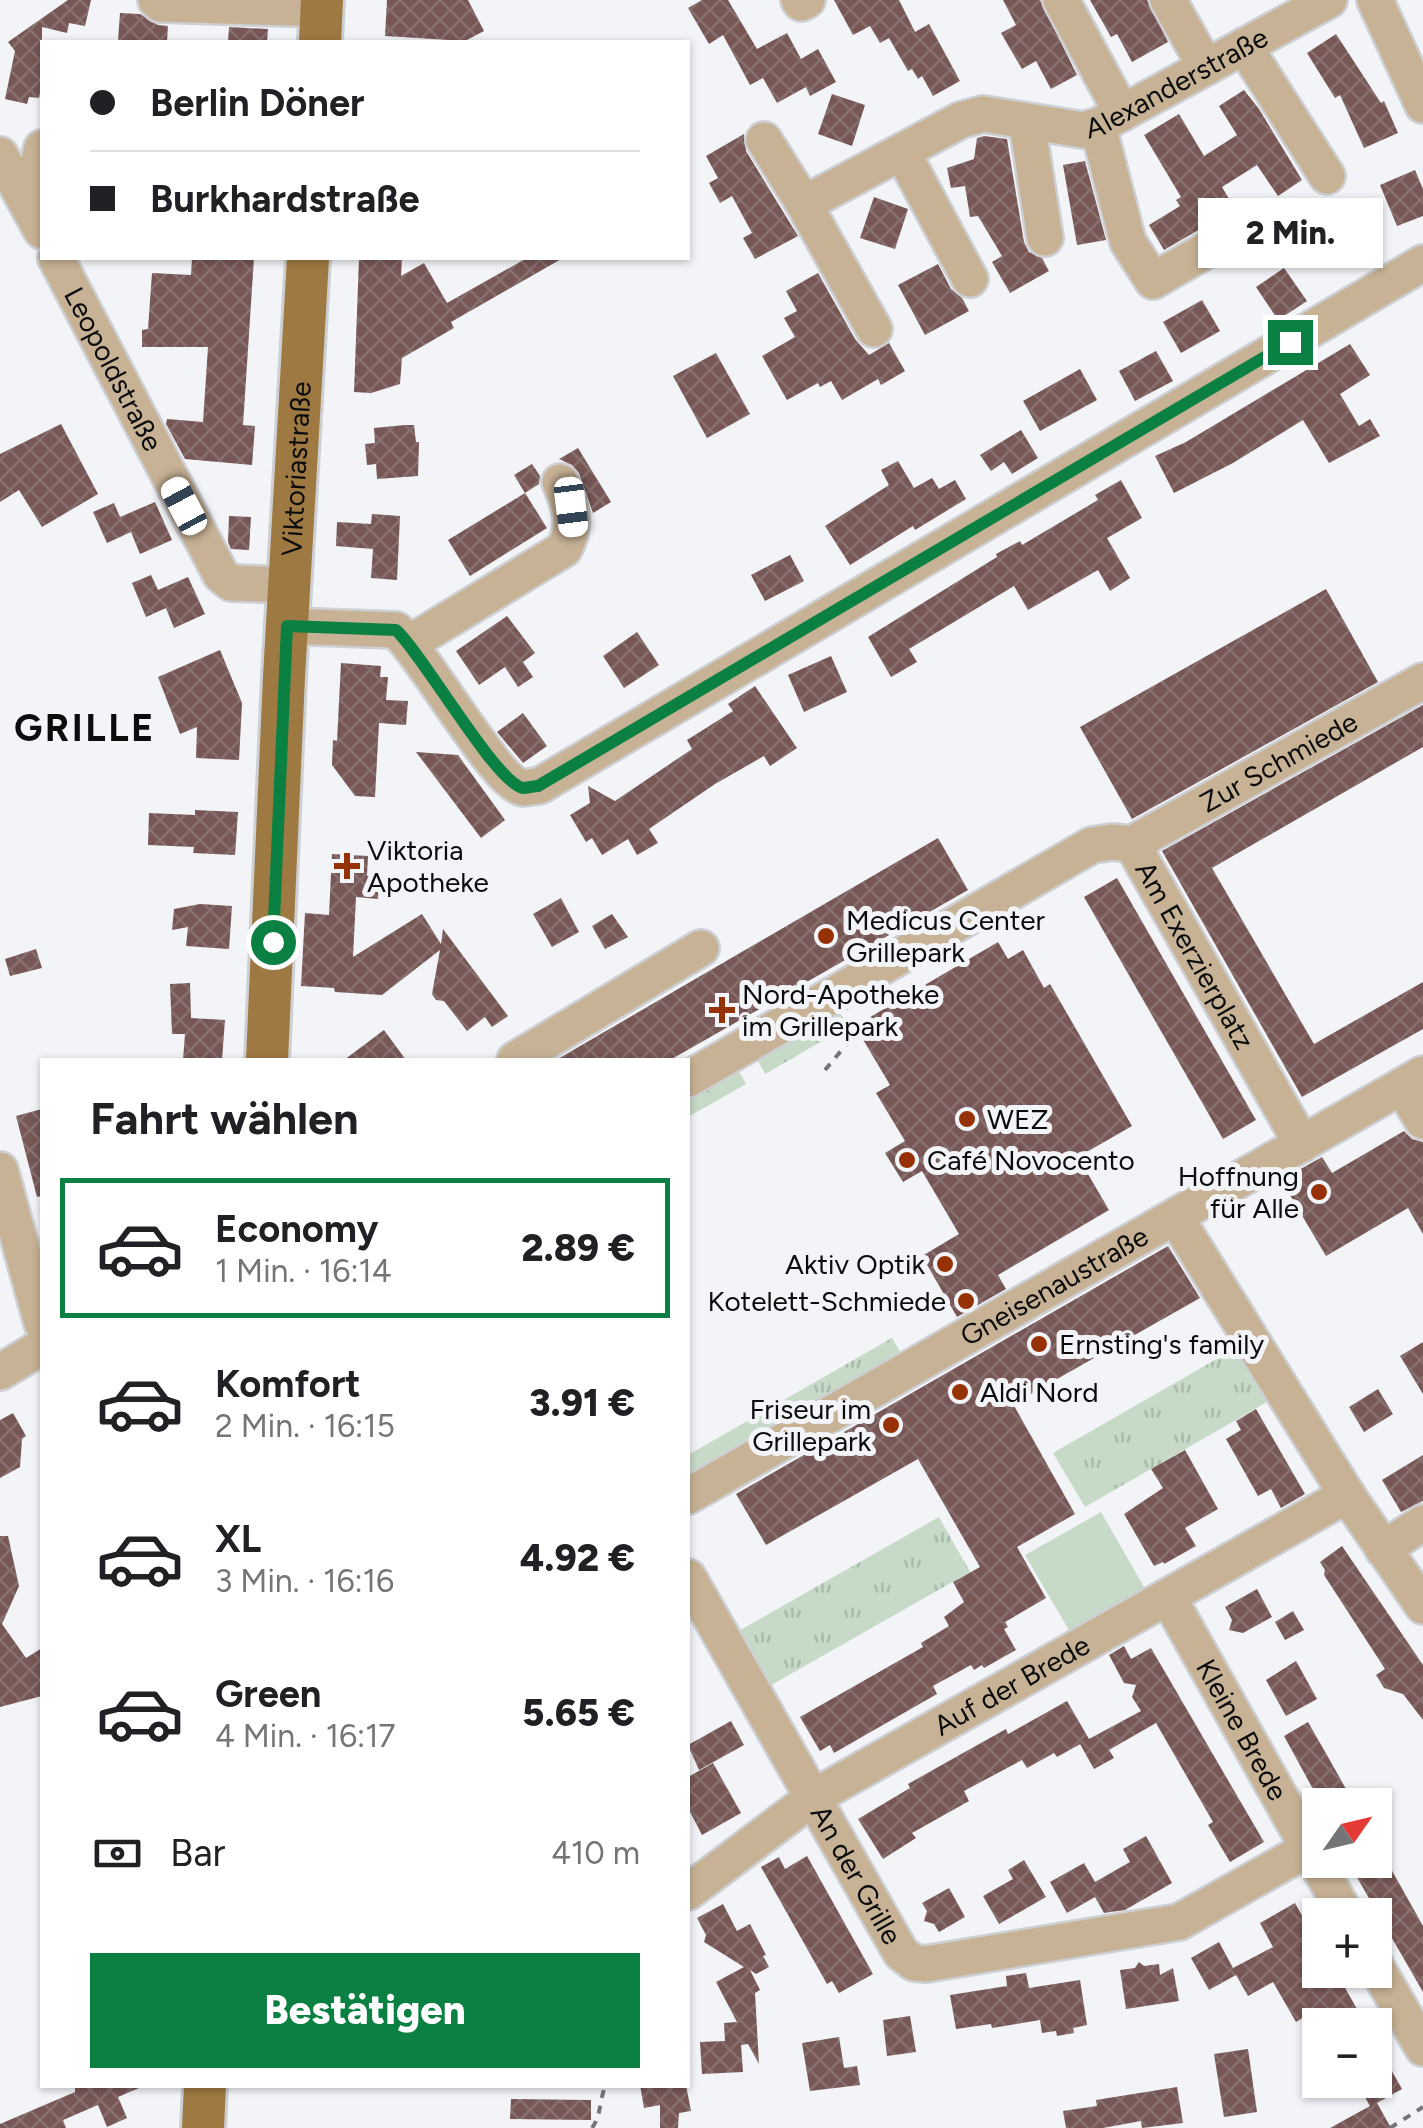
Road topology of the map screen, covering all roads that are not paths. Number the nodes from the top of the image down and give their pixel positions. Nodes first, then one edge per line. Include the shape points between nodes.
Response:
1 (156, 0) edge
2 (1061, 0) edge
3 (1168, 0) edge
4 (1329, 0) edge
5 (1375, 0) edge
6 (321, 17) edge
7 (1258, 25) edge
8 (1206, 67) junction
9 (1423, 104) edge
10 (1110, 120) junction
11 (1027, 123) junction
12 (764, 140) dead end
13 (902, 152) junction
14 (0, 155) edge
15 (40, 171) edge
16 (1327, 176) dead end
17 (804, 204) junction
18 (36, 218) edge
19 (1254, 222) dead end
20 (1045, 238) dead end
21 (57, 260) edge
22 (308, 260) edge
23 (1423, 263) edge
24 (970, 280) dead end
25 (874, 329) dead end
26 (560, 482) dead end
27 (288, 606) junction
28 (410, 643) junction
29 (1423, 681) edge
30 (1132, 844) junction
31 (701, 948) dead end
32 (268, 1058) edge
33 (518, 1058) edge
34 (690, 1078) edge
35 (1413, 1080) edge
36 (1423, 1122) edge
37 (1302, 1144) junction
38 (0, 1170) edge
39 (1176, 1218) junction
40 (40, 1316) edge
41 (40, 1348) edge
42 (0, 1372) edge
43 (1347, 1494) junction
44 (690, 1495) edge
45 (1423, 1523) edge
46 (1384, 1548) junction
47 (1168, 1597) junction
48 (693, 1600) edge
49 (1423, 1606) edge
50 (814, 1797) junction
51 (1302, 1838) edge
52 (1302, 1852) edge
53 (690, 1890) edge
54 (1389, 1988) edge
55 (1423, 2048) edge
56 (205, 2088) edge
57 (203, 2128) edge

1 - 6 street
2 - 10 street
3 - 8 street
4 - 7 street, Alexanderstraße
5 - 9 street
7 - 8 street, Alexanderstraße
7 - 16 street
8 - 10 street, Alexanderstraße
10 - 11 street, Alexanderstraße via 1083,130
10 - 19 street via 1128,242 1152,282
11 - 13 street, Alexanderstraße via 984,114
11 - 20 street
12 - 17 street
13 - 17 street, Alexanderstraße
13 - 24 street
14 - 18 street
15 - 18 street
17 - 25 street
21 - 27 street, Leopoldstraße via 220,575
22 - 27 main road, Viktoriastraße
23 - 28 street via 538,786 512,782
26 - 28 street via 574,530 564,549
27 - 28 street via 396,630
27 - 32 main road, Viktoriastraße
29 - 30 street, Zur Schmiede
30 - 34 street, Am Exerzierplatz via 1092,845
30 - 37 street, Am Exerzierplatz
31 - 33 street
35 - 36 street
35 - 37 street, Gneisenaustraße
37 - 39 street, Gneisenaustraße
38 - 40 street
39 - 43 street
39 - 44 street, Gneisenaustraße
41 - 42 street
43 - 46 street
43 - 47 street, Auf der Brede
45 - 46 street
46 - 49 street
47 - 50 street, Auf der Brede
47 - 51 street, Kleine Brede
48 - 50 street, An der Grille
50 - 52 street, An der Grille via 901,1953 914,1963 1179,1922
50 - 53 street, Auf der Brede
54 - 55 street
56 - 57 main road

